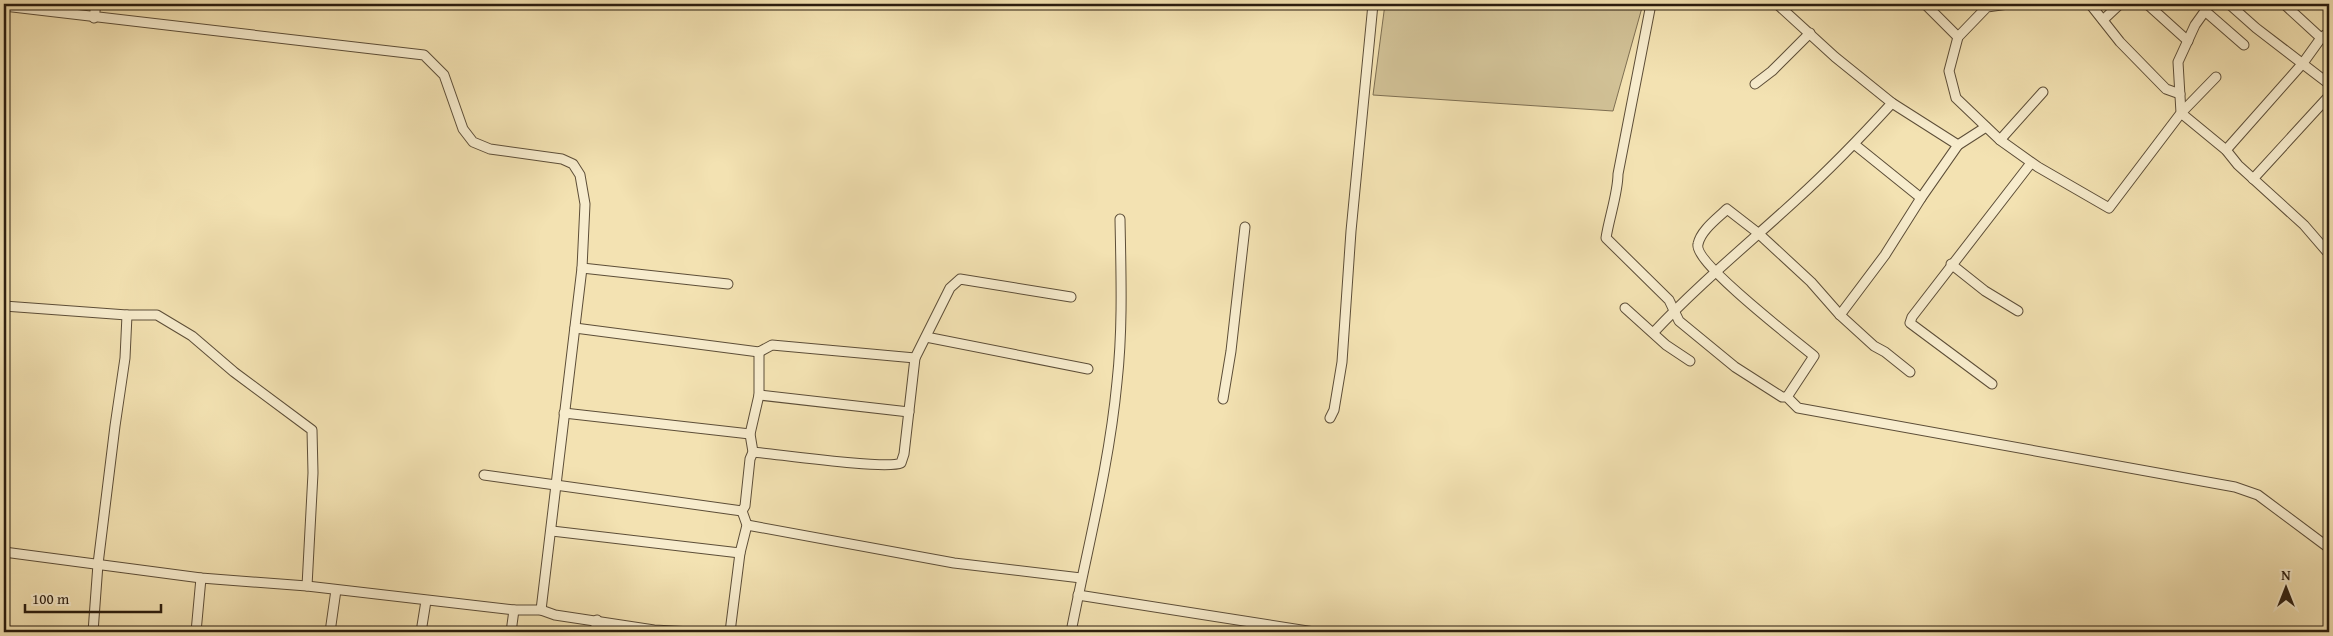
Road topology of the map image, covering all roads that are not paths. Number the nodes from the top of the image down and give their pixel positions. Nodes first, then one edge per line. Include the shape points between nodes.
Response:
1 (96, 4) edge
2 (1373, 4) edge
3 (1651, 4) edge
4 (1776, 4) edge
5 (1924, 4) edge
6 (2008, 4) edge
7 (2090, 4) edge
8 (2120, 4) edge
9 (2147, 4) edge
10 (2229, 4) edge
11 (2284, 4) edge
12 (4, 6) edge
13 (2207, 7) edge
14 (94, 18) junction
15 (2103, 20) junction
16 (1810, 33) junction
17 (1958, 37) junction
18 (2325, 38) edge
19 (2188, 41) junction
20 (2244, 45) dead end
21 (2303, 63) junction
22 (2216, 77) dead end
23 (1755, 84) dead end
24 (2329, 84) edge
25 (2043, 92) dead end
26 (2180, 94) junction
27 (2329, 96) edge
28 (1892, 103) junction
29 (2181, 113) junction
30 (1986, 126) junction
31 (2000, 140) junction
32 (1854, 144) junction
33 (1958, 146) junction
34 (2226, 150) junction
35 (2031, 163) junction
36 (2253, 179) junction
37 (1921, 198) junction
38 (1120, 219) dead end
39 (1245, 226) dead end
40 (1758, 233) junction
41 (2329, 254) edge
42 (1951, 264) junction
43 (582, 268) junction
44 (1715, 272) junction
45 (728, 284) dead end
46 (1071, 297) dead end
47 (4, 306) edge
48 (1625, 308) dead end
49 (2018, 310) dead end
50 (1674, 311) junction
51 (127, 315) junction
52 (1840, 315) junction
53 (575, 328) junction
54 (1654, 332) junction
55 (926, 337) junction
56 (759, 352) junction
57 (915, 358) junction
58 (1690, 361) dead end
59 (1088, 369) dead end
60 (1910, 372) dead end
61 (1992, 384) dead end
62 (759, 395) junction
63 (1787, 397) junction
64 (1223, 398) dead end
65 (909, 412) junction
66 (564, 413) junction
67 (1330, 418) dead end
68 (750, 434) junction
69 (753, 452) junction
70 (484, 475) dead end
71 (555, 486) junction
72 (742, 511) junction
73 (747, 525) junction
74 (552, 531) junction
75 (2329, 548) edge
76 (4, 552) edge
77 (740, 553) junction
78 (98, 564) junction
79 (201, 578) junction
80 (1081, 578) junction
81 (307, 586) junction
82 (336, 590) junction
83 (1078, 595) junction
84 (426, 601) junction
85 (514, 610) junction
86 (541, 610) junction
87 (596, 620) junction
88 (654, 631) edge
89 (93, 632) edge
90 (196, 632) edge
91 (330, 632) edge
92 (421, 632) edge
93 (511, 632) edge
94 (595, 632) edge
95 (692, 632) edge
96 (730, 632) edge
97 (1071, 632) edge
98 (1314, 632) edge

1 - 14 street
2 - 67 street via 1342,362
3 - 50 street via 1606,238 1669,300
4 - 16 street
5 - 17 street
6 - 17 street via 1987,8
7 - 15 street
8 - 15 street
9 - 19 street
10 - 21 street
11 - 18 street
12 - 14 street
13 - 19 street
13 - 20 street
14 - 43 street via 424,55 444,75 463,129 473,142 490,149 562,159 573,164 580,175 585,204
15 - 26 street via 2166,89
16 - 23 street
16 - 28 street
17 - 30 street via 1949,71 1956,98
18 - 21 street
19 - 26 street via 2178,62
21 - 24 street
21 - 34 street
22 - 29 street
25 - 31 street
26 - 29 street
27 - 36 street
28 - 32 street
28 - 33 street
29 - 34 street
29 - 35 street via 2109,208
30 - 31 street
30 - 33 street
31 - 35 street
32 - 37 street
32 - 40 street
33 - 37 street
34 - 36 street
35 - 42 street
36 - 41 street via 2304,225
37 - 52 street via 1886,256
38 - 80 street via 1121,312 1117,382 1100,498
39 - 64 street
40 - 44 street
40 - 44 street via 1728,209 1702,235 1698,244 1700,256
40 - 52 street via 1811,282
42 - 49 street via 1985,291
42 - 61 street via 1910,323
43 - 45 street
43 - 53 street
44 - 50 street
44 - 63 street via 1814,356
46 - 55 street via 960,279 950,288
47 - 51 street
48 - 54 street
50 - 54 street
50 - 63 street via 1679,321 1735,368
51 - 78 street via 125,358
51 - 81 street via 156,315 192,336 312,430
52 - 60 street via 1874,346
53 - 56 street
53 - 66 street
54 - 58 street via 1666,345
55 - 57 street
55 - 59 street
56 - 57 street via 772,345
56 - 62 street
57 - 65 street
62 - 65 street
62 - 68 street
63 - 75 street via 1798,408 2235,487 2258,495
65 - 69 street via 904,454 901,463 896,465
66 - 68 street
66 - 71 street
68 - 69 street
69 - 72 street
70 - 71 street
71 - 72 street
71 - 74 street
72 - 73 street
73 - 77 street
73 - 80 street via 954,563
74 - 77 street
74 - 86 street
76 - 78 street
77 - 96 street
78 - 79 street
78 - 89 street
79 - 81 street
79 - 90 street
80 - 83 street
81 - 82 street
82 - 84 street
82 - 91 street
83 - 97 street
83 - 98 street
84 - 85 street
84 - 92 street
85 - 86 street
85 - 93 street
86 - 87 street
87 - 88 street
87 - 94 street
88 - 95 street

